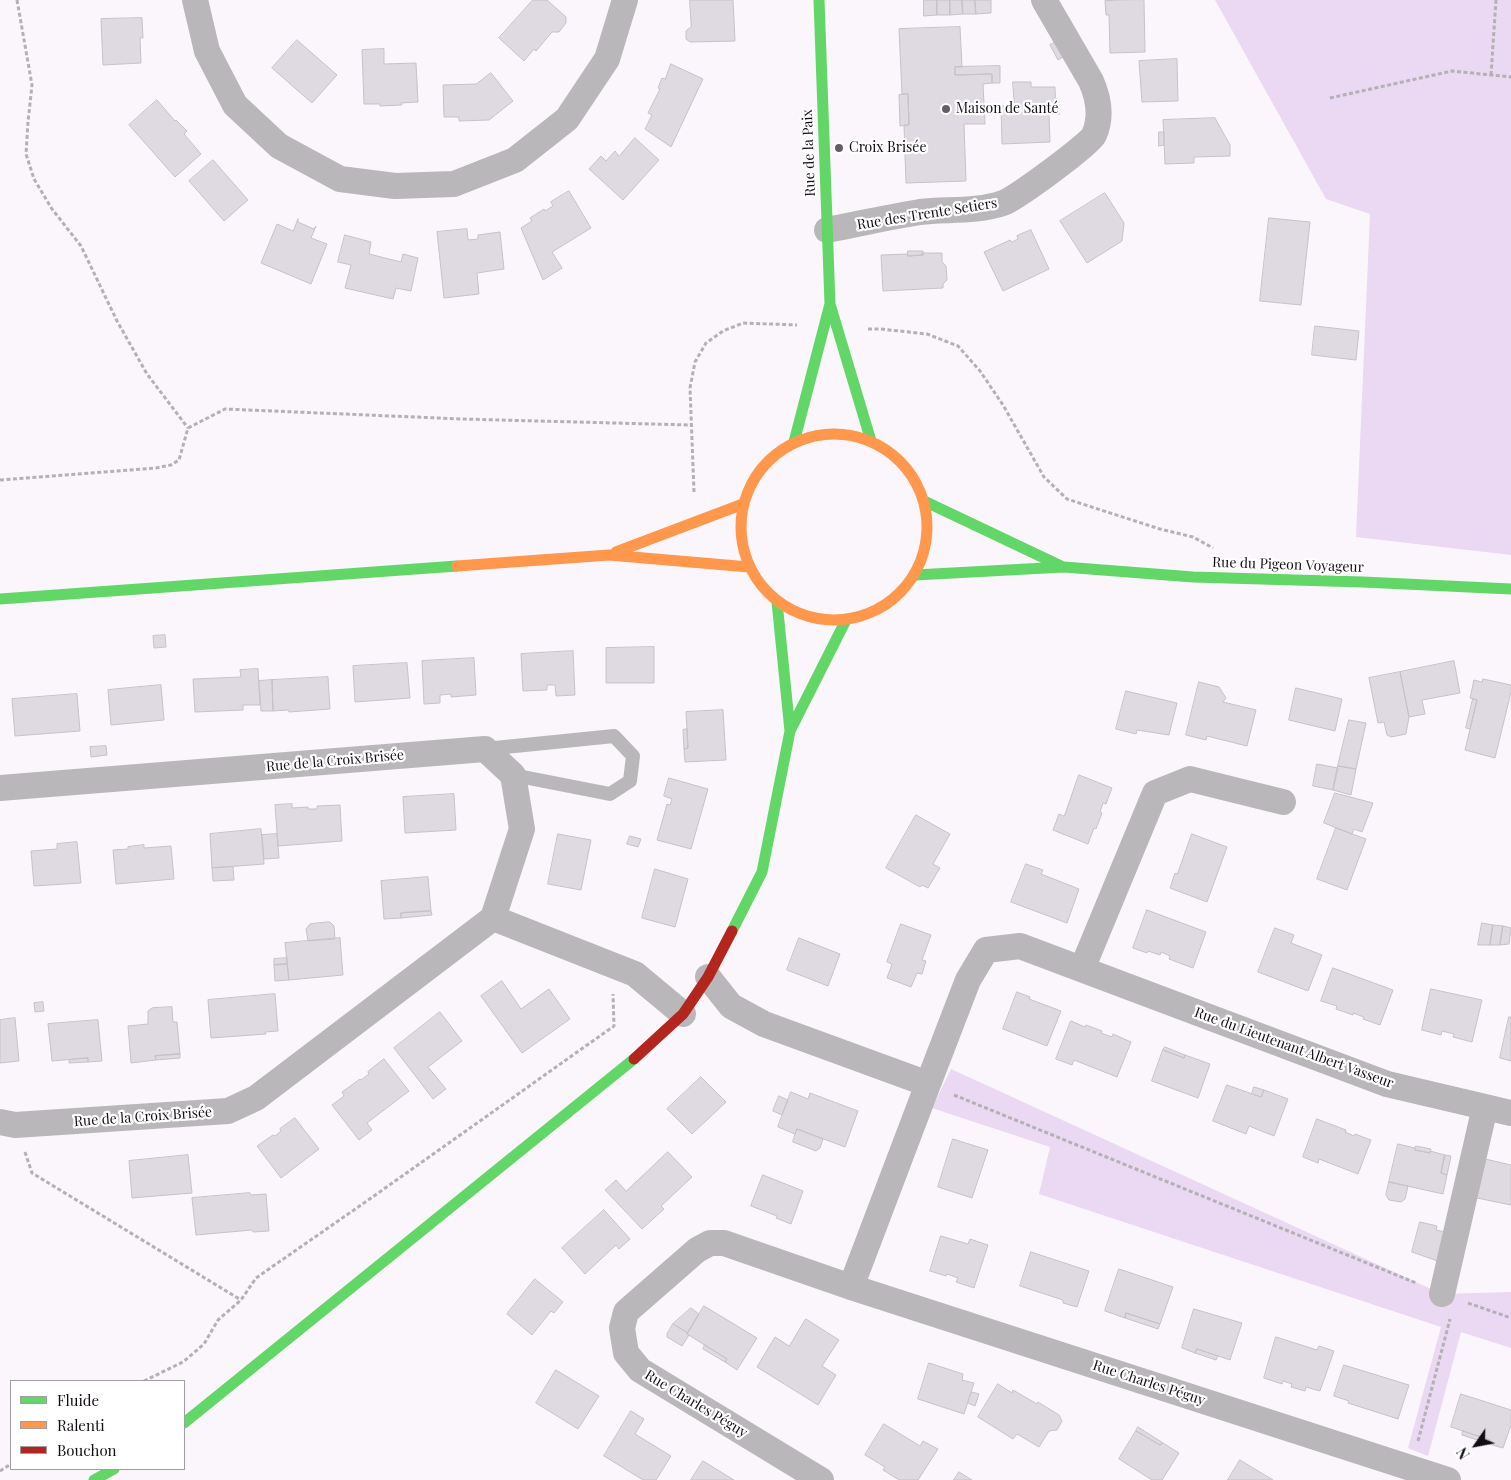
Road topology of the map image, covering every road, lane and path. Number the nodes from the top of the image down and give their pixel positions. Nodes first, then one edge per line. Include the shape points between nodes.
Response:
1 (17, 0) edge
2 (195, 0) edge
3 (625, 0) edge
4 (819, 0) edge
5 (1044, 0) edge
6 (1496, 0) edge
7 (1491, 75) junction
8 (1511, 77) edge
9 (1330, 98) dead end
10 (827, 230) junction
11 (830, 304) junction
12 (794, 325) dead end
13 (866, 329) dead end
14 (690, 424) junction
15 (188, 428) junction
16 (871, 441) junction
17 (794, 442) junction
18 (0, 480) edge
19 (924, 501) junction
20 (743, 504) junction
21 (695, 523) junction
22 (1218, 550) dead end
23 (609, 555) junction
24 (749, 567) junction
25 (1064, 567) junction
26 (915, 575) junction
27 (1511, 589) edge
28 (0, 599) edge
29 (777, 602) junction
30 (846, 620) junction
31 (790, 731) junction
32 (485, 749) junction
33 (513, 775) junction
34 (0, 788) edge
35 (1283, 802) dead end
36 (493, 918) junction
37 (1082, 969) junction
38 (635, 974) junction
39 (708, 977) junction
40 (683, 1014) junction
41 (928, 1084) junction
42 (1485, 1107) junction
43 (1511, 1113) edge
44 (8, 1123) edge
45 (851, 1287) junction
46 (1449, 1296) junction
47 (241, 1300) junction
48 (1511, 1318) edge
49 (146, 1380) edge
50 (185, 1422) edge
51 (1411, 1468) junction
52 (112, 1470) edge
53 (94, 1480) edge
54 (820, 1480) edge
55 (1448, 1480) edge

1 - 15 path via 32,85 26,154 34,179 81,246 147,374
2 - 3 street via 207,51 235,105 279,146 340,179 395,186 454,184 515,160 545,137 567,119 607,59
4 - 10 main road, Rue de la Paix
5 - 10 street, Rue des Trente Setiers via 1096,94 1099,110 1093,138 1004,203 920,212
6 - 7 path
7 - 8 path
7 - 9 path via 1452,70
10 - 11 main road, Rue de la Paix
11 - 16 main road, Rue de la Paix
11 - 17 main road, Rue de la Paix
12 - 14 path via 743,323 723,330 706,343 695,362 690,388
13 - 22 path via 926,334 958,346 1003,405 1044,477 1067,499 1193,537
14 - 15 path via 225,409
14 - 21 path
15 - 18 path via 179,460 170,465
16 - 17 main road via 832,433
16 - 19 main road via 904,465
17 - 20 main road via 762,468
19 - 25 main road, Rue du Pigeon Voyageur
19 - 26 main road via 927,539
20 - 21 main road
20 - 24 main road via 741,536
21 - 23 main road
23 - 24 main road
23 - 28 main road
24 - 29 main road
25 - 26 main road, Rue du Pigeon Voyageur
25 - 27 main road, Rue du Pigeon Voyageur via 1193,576
26 - 30 main road via 886,606
29 - 30 main road via 810,618
29 - 31 main road
30 - 31 main road
31 - 39 main road via 762,872
32 - 33 street
32 - 33 lane via 614,736 633,756 630,781 610,794
32 - 34 street, Rue de la Croix Brisée
33 - 36 street via 522,829
35 - 37 street via 1190,778 1155,793
36 - 38 street
36 - 44 street, Rue de la Croix Brisée via 256,1098 228,1111
37 - 41 street, Rue du Lieutenant Albert Vasseur via 1020,946 986,950 968,980
37 - 42 street, Rue du Lieutenant Albert Vasseur via 1387,1084
38 - 40 street
38 - 47 path via 612,988 614,1026 256,1278
39 - 40 main road
39 - 41 street via 731,1006 764,1024
40 - 50 main road via 624,1068
41 - 45 street
41 - 46 path
42 - 43 street, Rue du Lieutenant Albert Vasseur
42 - 46 street
44 - 47 path via 32,1173
45 - 51 street, Rue Charles Péguy
45 - 54 street, Rue Charles Péguy via 724,1243 710,1243 697,1250 626,1312 622,1328 626,1353 640,1370
46 - 48 path
46 - 51 path
47 - 49 path via 218,1320 204,1344 183,1362
51 - 55 street, Rue Charles Péguy
52 - 53 main road

